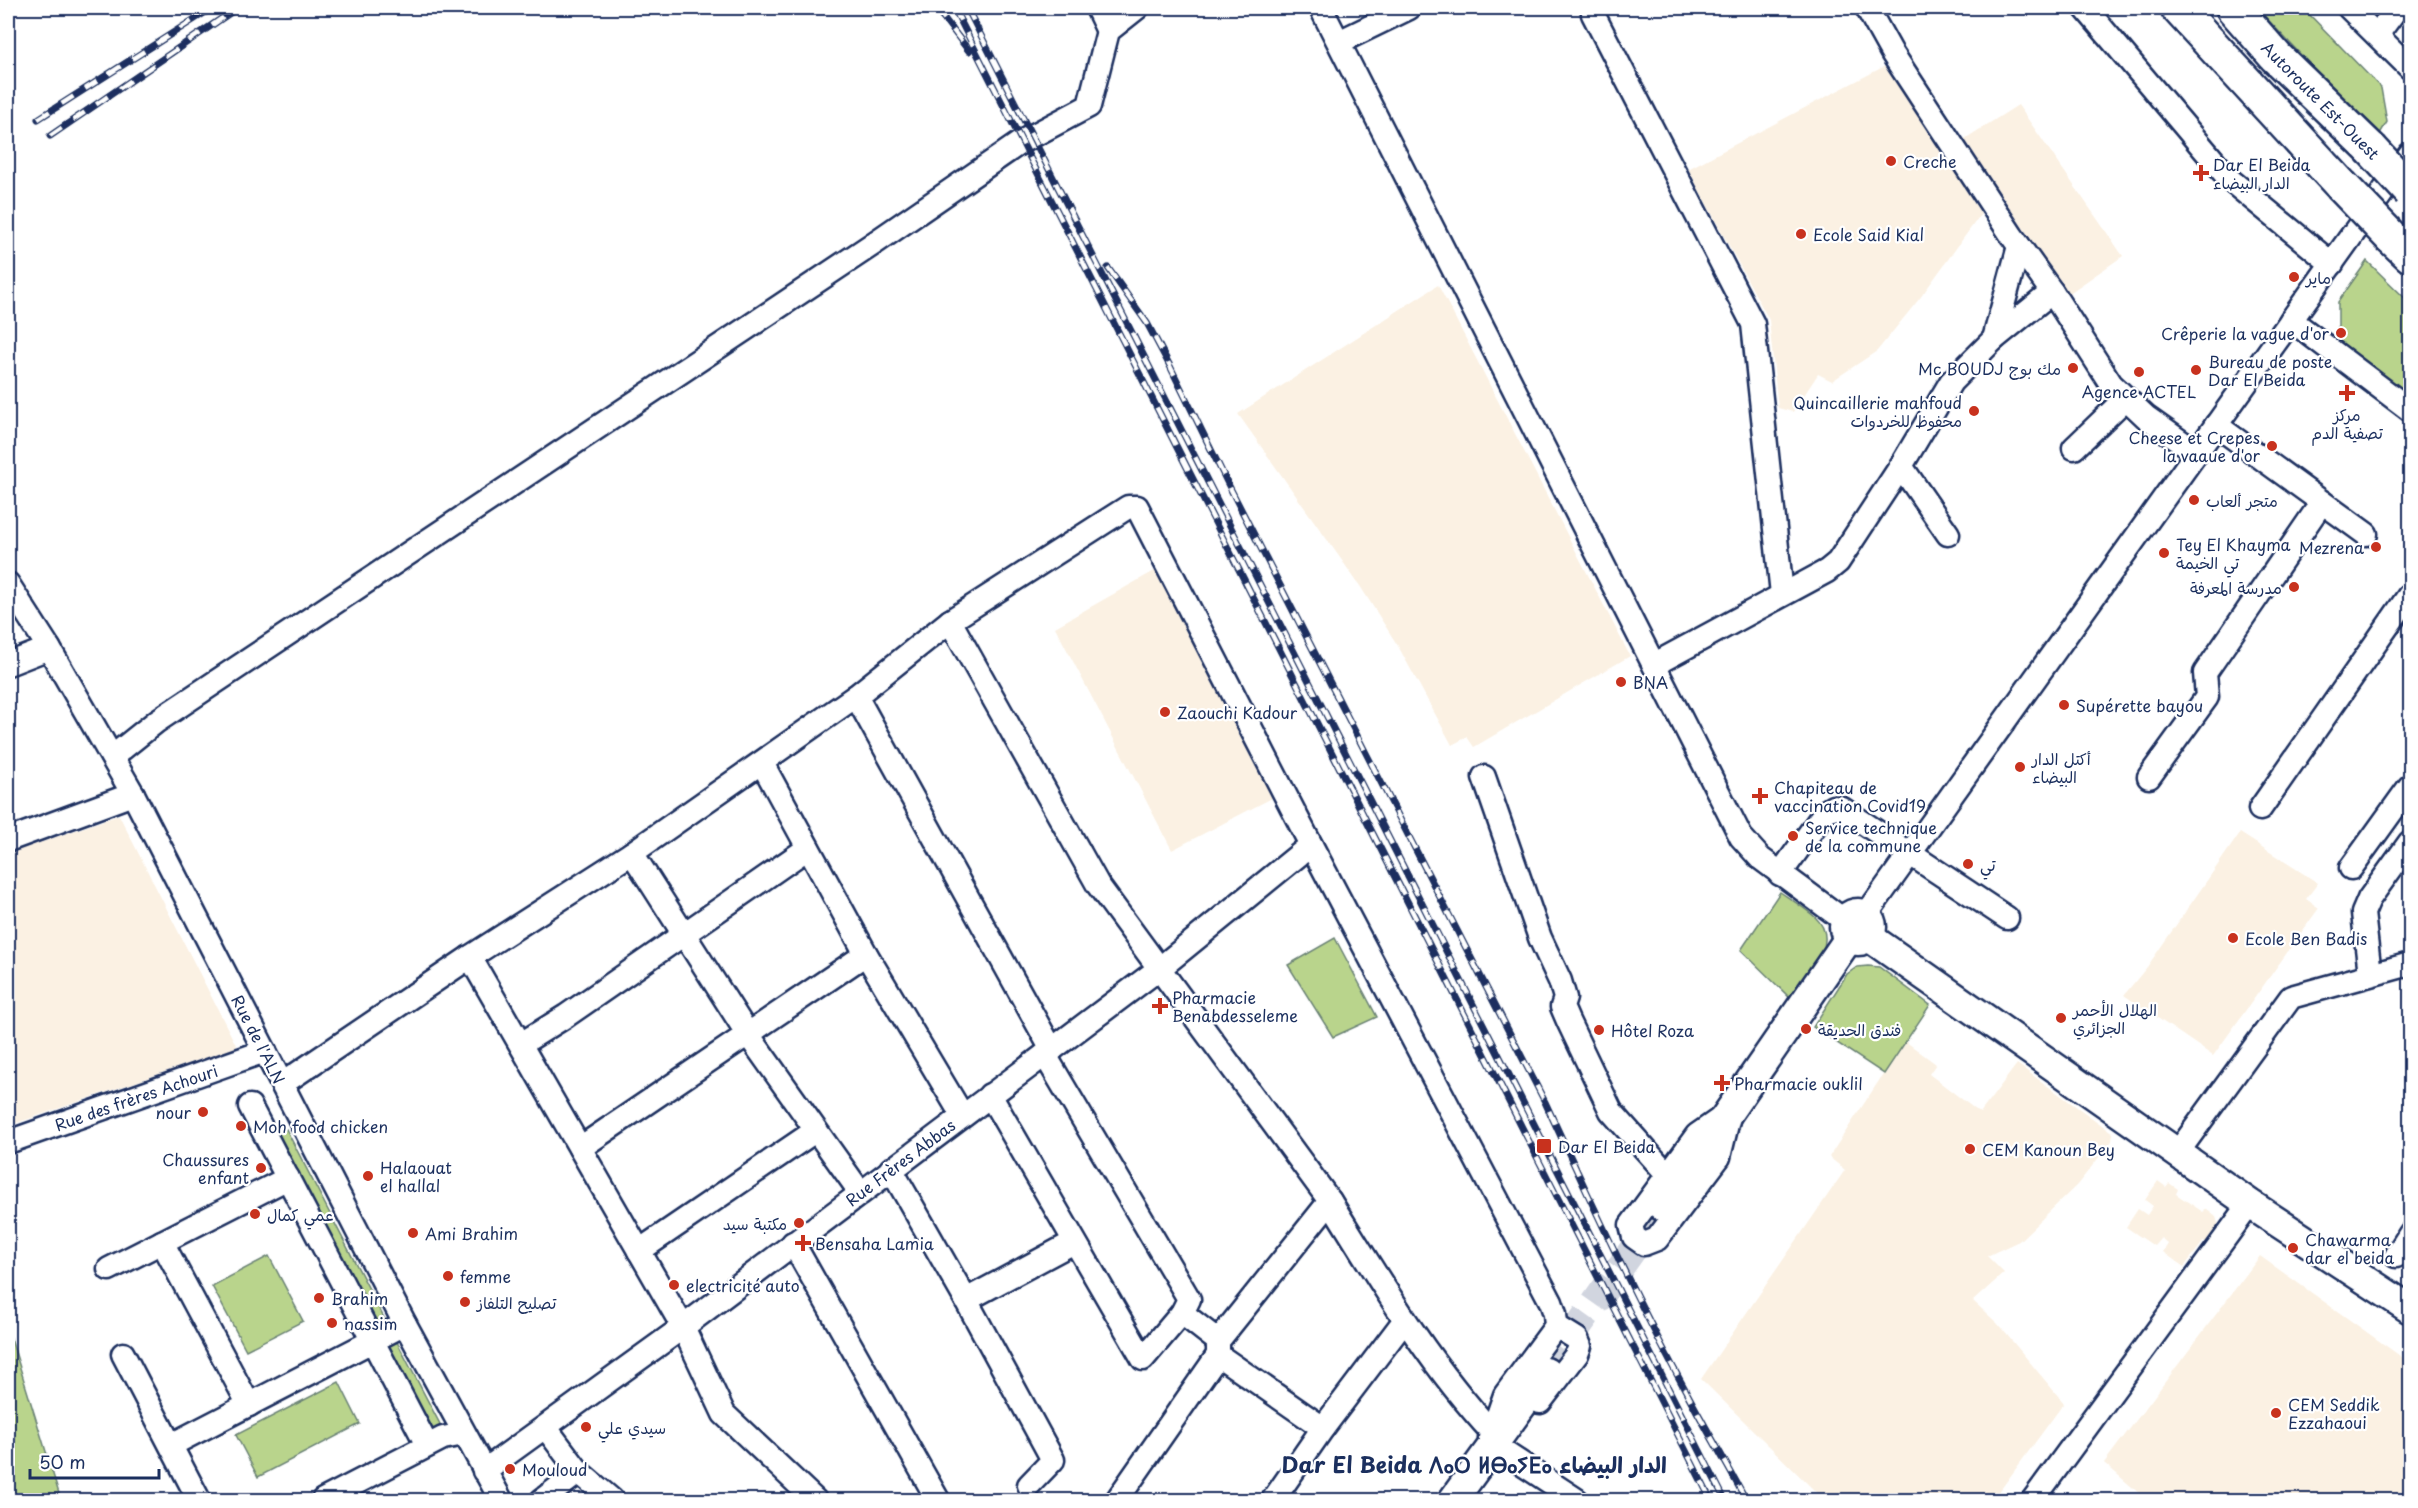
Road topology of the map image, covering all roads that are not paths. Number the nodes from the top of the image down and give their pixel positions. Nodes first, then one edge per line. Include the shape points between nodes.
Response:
1 (1096, 8) edge
2 (1137, 8) edge
3 (1321, 8) edge
4 (1409, 8) edge
5 (1868, 8) edge
6 (2085, 8) edge
7 (2178, 8) edge
8 (2234, 8) edge
9 (2349, 8) edge
10 (2397, 8) edge
11 (1593, 14) dead end
12 (1364, 17) edge
13 (1108, 31) junction
14 (2377, 35) junction
15 (1339, 42) junction
16 (2410, 68) edge
17 (2410, 154) edge
18 (2410, 191) edge
19 (2019, 246) junction
20 (2401, 246) edge
21 (2332, 264) junction
22 (2052, 292) junction
23 (2291, 320) junction
24 (1994, 339) junction
25 (2125, 399) junction
26 (2410, 410) edge
27 (2216, 425) junction
28 (2074, 448) dead end
29 (2197, 453) junction
30 (1901, 466) junction
31 (2322, 502) junction
32 (1948, 534) dead end
33 (2366, 534) dead end
34 (8, 584) edge
35 (1782, 594) junction
36 (2410, 594) edge
37 (950, 621) junction
38 (49, 648) junction
39 (8, 664) edge
40 (1655, 664) junction
41 (856, 696) junction
42 (112, 757) junction
43 (762, 763) junction
44 (1484, 777) dead end
45 (2149, 777) dead end
46 (2410, 786) edge
47 (134, 794) junction
48 (2260, 809) dead end
49 (8, 840) edge
50 (2410, 842) edge
51 (1311, 845) junction
52 (808, 848) junction
53 (632, 853) junction
54 (1910, 853) junction
55 (2351, 868) dead end
56 (1780, 874) junction
57 (2007, 918) dead end
58 (1857, 928) junction
59 (684, 933) junction
60 (866, 954) junction
61 (470, 957) junction
62 (2410, 964) edge
63 (1160, 968) junction
64 (2370, 974) junction
65 (747, 1033) junction
66 (521, 1044) junction
67 (265, 1051) junction
68 (1048, 1052) junction
69 (282, 1084) junction
70 (990, 1095) junction
71 (250, 1106) dead end
72 (1730, 1112) junction
73 (963, 1115) junction
74 (815, 1131) junction
75 (8, 1142) edge
76 (580, 1148) junction
77 (2178, 1152) junction
78 (891, 1169) junction
79 (1668, 1175) junction
80 (288, 1179) junction
81 (860, 1192) junction
82 (1330, 1201) junction
83 (2250, 1204) junction
84 (1663, 1207) tunnel mouth
85 (2410, 1234) edge
86 (162, 1242) junction
87 (1074, 1242) junction
88 (793, 1243) junction
89 (639, 1251) junction
90 (2396, 1256) dead end
91 (109, 1269) dead end
92 (966, 1300) junction
93 (2410, 1310) edge
94 (1182, 1313) junction
95 (1404, 1321) junction
96 (405, 1324) junction
97 (1556, 1326) junction
98 (682, 1327) junction
99 (372, 1341) junction
100 (1218, 1348) junction
101 (123, 1354) dead end
102 (1546, 1372) tunnel mouth
103 (249, 1405) junction
104 (546, 1428) junction
105 (1323, 1428) junction
106 (464, 1434) junction
107 (171, 1445) junction
108 (427, 1446) junction
109 (1491, 1449) junction
110 (484, 1471) junction
111 (579, 1472) junction
112 (1029, 1485) dead end
113 (199, 1500) edge
114 (323, 1500) edge
115 (501, 1500) edge
116 (542, 1500) edge
117 (612, 1500) edge
118 (815, 1500) edge
119 (938, 1500) edge
120 (1117, 1500) edge
121 (1273, 1500) edge
122 (1453, 1500) edge
123 (1577, 1500) edge
124 (2032, 1500) edge

1 - 13 street
2 - 13 street
3 - 15 street
4 - 12 street
5 - 19 street via 1892,52
6 - 21 street via 2230,180
7 - 20 highway, bridge
8 - 18 highway, Autoroute Est-Ouest, bridge via 2276,57
9 - 14 street
10 - 14 street
11 - 35 street via 1753,324
12 - 15 street
13 - 42 street via 1089,106 992,161 157,721
14 - 16 street
15 - 40 street
17 - 21 street
19 - 22 street
19 - 24 street
21 - 23 street
22 - 24 street
22 - 25 street via 2111,384
23 - 26 street
23 - 27 street
24 - 30 street via 1951,382
25 - 28 street
25 - 29 street
27 - 29 street
27 - 31 street
29 - 54 street
30 - 32 street
30 - 35 street via 1838,562
31 - 33 street
31 - 45 street via 2205,673 2207,697
34 - 38 street, Rue de l'ALN
35 - 40 street
36 - 48 street
37 - 41 street
37 - 51 street via 1128,507 1137,507
37 - 63 street via 1098,885
38 - 39 street
38 - 42 street, Rue de l'ALN
40 - 56 street via 1741,837
41 - 43 street
41 - 68 street
42 - 47 street, Rue de l'ALN
43 - 52 street
43 - 53 street
44 - 79 street via 1540,938 1560,981 1568,1021 1611,1111
46 - 55 street
47 - 49 street
47 - 67 street, Rue de l'ALN
50 - 64 street via 2363,913
51 - 63 street, Rue Frères Abbas
51 - 97 street via 1551,1302
52 - 59 street
52 - 60 street
53 - 59 street
53 - 61 street
54 - 56 street via 1841,808 1833,807 1825,812
54 - 57 street
54 - 58 street
56 - 58 street
58 - 72 main road
58 - 77 main road
59 - 65 street
59 - 66 street
60 - 65 street
60 - 73 street
61 - 66 street
61 - 69 street
62 - 64 street
63 - 68 street, Rue Frères Abbas
63 - 82 street
64 - 77 street via 2291,997
65 - 74 street
65 - 76 street
66 - 76 street
67 - 69 street, Rue de l'ALN
67 - 75 street, Rue des frères Achouri
68 - 70 street, Rue Frères Abbas
68 - 94 street via 1189,1299
69 - 96 street, Rue de l'ALN
70 - 73 street, Rue Frères Abbas
70 - 87 street
71 - 80 street
72 - 79 street via 1697,1135
72 - 79 street via 1719,1157 1657,1239 1644,1244 1634,1237 1630,1225
72 - 84 main road
73 - 78 street, Rue Frères Abbas
74 - 81 street
74 - 89 street
76 - 89 street
77 - 83 main road
78 - 81 street, Rue Frères Abbas
78 - 92 street
80 - 86 street
80 - 99 street
81 - 88 street, Rue Frères Abbas
82 - 95 street
82 - 100 street
83 - 93 main road
83 - 124 street
85 - 90 street
86 - 91 street
86 - 103 street
87 - 92 street
87 - 94 street via 1143,1359
88 - 98 street, Rue Frères Abbas
88 - 119 street
89 - 98 street
92 - 112 street via 1053,1460
94 - 100 street
95 - 105 street
95 - 109 street via 1472,1410
96 - 99 street
96 - 106 street, Rue de l'ALN
97 - 109 street via 1505,1395
97 - 109 street via 1577,1339 1577,1354
98 - 104 street, Rue Frères Abbas
98 - 118 street via 724,1414
99 - 103 street
99 - 108 street
100 - 105 street
100 - 120 street
101 - 107 street
102 - 109 main road
103 - 107 street
104 - 110 street, Rue Frères Abbas
104 - 111 street
105 - 121 street
106 - 108 street
106 - 110 street, Rue de l'ALN
107 - 113 street
108 - 114 street
109 - 122 main road
109 - 123 street
110 - 115 street, Rue de l'ALN
111 - 116 street
111 - 117 street

